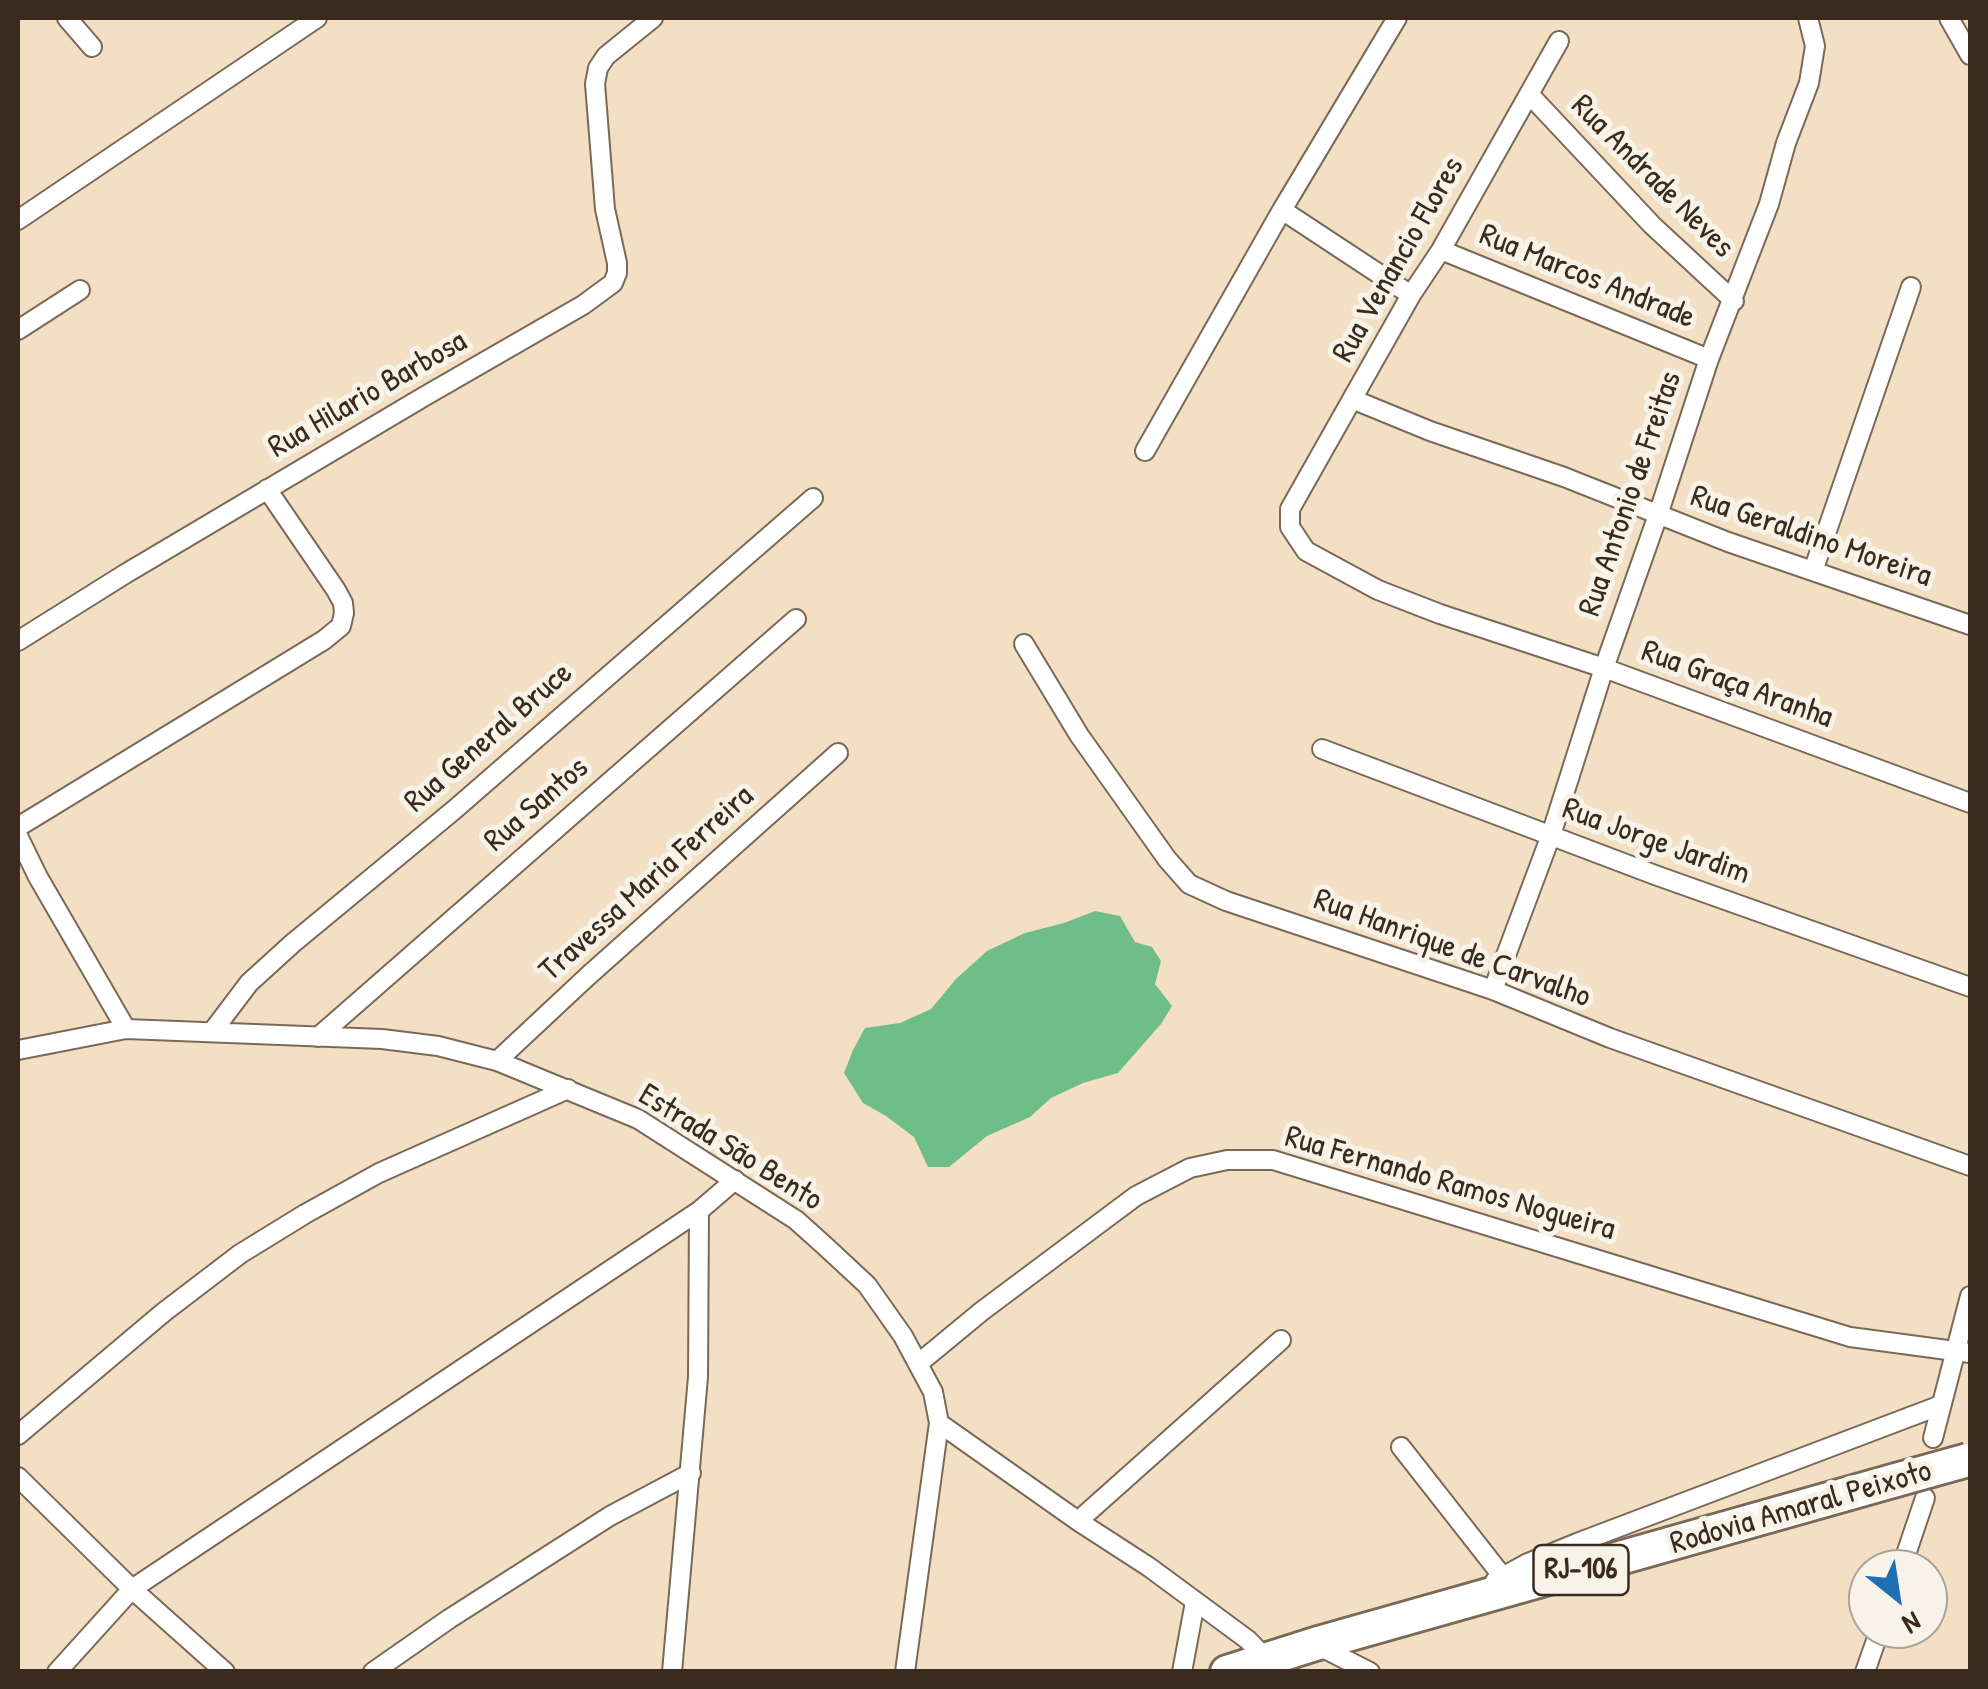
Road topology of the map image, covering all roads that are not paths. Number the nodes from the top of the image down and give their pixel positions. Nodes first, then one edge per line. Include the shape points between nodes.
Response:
1 (67, 18) edge
2 (317, 18) edge
3 (653, 18) edge
4 (1396, 18) edge
5 (1808, 18) edge
6 (1949, 18) edge
7 (1559, 41) dead end
8 (92, 47) dead end
9 (1970, 55) edge
10 (1529, 94) junction
11 (1282, 210) junction
12 (18, 220) edge
13 (1442, 250) junction
14 (1911, 288) dead end
15 (80, 290) dead end
16 (1410, 295) junction
17 (1734, 301) junction
18 (18, 330) edge
19 (1709, 359) junction
20 (1352, 398) junction
21 (1146, 451) dead end
22 (267, 489) junction
23 (813, 498) dead end
24 (1290, 508) joint
25 (1658, 515) junction
26 (1813, 571) junction
27 (796, 619) dead end
28 (1970, 624) edge
29 (18, 640) edge
30 (1024, 644) dead end
31 (1604, 668) junction
32 (1322, 749) dead end
33 (838, 753) dead end
34 (1970, 803) edge
35 (18, 826) edge
36 (1550, 835) junction
37 (18, 836) edge
38 (1970, 987) edge
39 (1492, 990) junction
40 (126, 1030) junction
41 (212, 1032) junction
42 (318, 1037) junction
43 (18, 1050) edge
44 (497, 1061) junction
45 (568, 1089) junction
46 (1970, 1166) edge
47 (736, 1180) junction
48 (699, 1211) junction
49 (1970, 1296) edge
50 (1281, 1340) dead end
51 (1964, 1353) edge
52 (920, 1363) junction
53 (1941, 1405) junction
54 (940, 1424) junction
55 (18, 1435) edge
56 (1934, 1438) dead end
57 (1401, 1446) dead end
58 (1969, 1460) edge
59 (691, 1472) junction
60 (18, 1477) edge
61 (1925, 1498) dead end
62 (1078, 1521) junction
63 (1907, 1549) edge
64 (1503, 1577) junction
65 (132, 1588) junction
66 (1195, 1602) junction
67 (1436, 1611) junction
68 (1315, 1644) junction
69 (1266, 1660) junction
70 (57, 1672) edge
71 (225, 1672) edge
72 (373, 1672) edge
73 (672, 1672) edge
74 (905, 1672) edge
75 (1182, 1672) edge
76 (1227, 1672) edge
77 (1370, 1672) edge

1 - 8 street
2 - 12 street
3 - 22 street, Rua Hilario Barbosa via 606,56 595,84 605,210 618,263 613,282
4 - 11 street
5 - 17 street, Rua Antonio de Freitas via 1815,46 1809,83
6 - 9 street
7 - 10 street, Rua Venancio Flores
10 - 13 street, Rua Venancio Flores
10 - 17 street, Rua Andrade Neves
11 - 16 street
11 - 21 street
13 - 16 street, Rua Venancio Flores
13 - 19 street, Rua Marcos Andrade
14 - 26 street
15 - 18 street
16 - 20 street, Rua Venancio Flores
17 - 19 street, Rua Antonio de Freitas
19 - 25 street, Rua Antonio de Freitas
20 - 24 street, Rua Venancio Flores
20 - 25 street, Rua Geraldino Moreira
22 - 29 street, Rua Hilario Barbosa
22 - 35 street via 343,603 340,626
23 - 41 street, Rua General Bruce via 292,942
24 - 31 street, Rua Graça Aranha via 1290,528 1306,551 1378,590
25 - 26 street, Rua Geraldino Moreira
25 - 31 street, Rua Antonio de Freitas
26 - 28 street, Rua Geraldino Moreira
27 - 42 street, Rua Santos
30 - 39 street, Rua Hanrique de Carvalho via 1079,735 1189,884
31 - 34 street, Rua Graça Aranha
31 - 36 street, Rua Antonio de Freitas
32 - 36 street, Rua Jorge Jardim
33 - 44 street, Travessa Maria Ferreira
36 - 38 street, Rua Jorge Jardim
36 - 39 street, Rua Antonio de Freitas
37 - 40 street
39 - 46 street, Rua Hanrique de Carvalho
40 - 41 street, Estrada São Bento
40 - 43 street, Estrada São Bento
41 - 42 street, Estrada São Bento
42 - 44 street, Estrada São Bento via 382,1038
44 - 45 street, Estrada São Bento
45 - 47 street, Estrada São Bento via 638,1119
45 - 55 street via 380,1173 256,1244
47 - 48 street
47 - 52 street, Estrada São Bento via 796,1220 866,1286
48 - 59 street
48 - 65 street
49 - 51 street
50 - 62 street
51 - 52 street, Rua Fernando Ramos Nogueira via 1850,1337 1273,1160 1227,1160 1190,1168 1136,1196
51 - 53 street
52 - 54 street, Estrada São Bento
53 - 56 street
53 - 64 street
54 - 62 street
54 - 74 street
57 - 64 street
58 - 67 highway, Rodovia Amaral Peixoto / RJ-106, bridge
59 - 72 street via 610,1516
59 - 73 street
60 - 65 street
61 - 63 street
62 - 66 street
64 - 67 street
65 - 70 street
65 - 71 street
66 - 69 street
66 - 75 street
67 - 68 highway, Rodovia Amaral Peixoto / RJ-106
68 - 69 highway, Rodovia Amaral Peixoto / RJ-106
68 - 77 street
69 - 76 highway, Rodovia Amaral Peixoto / RJ-106

